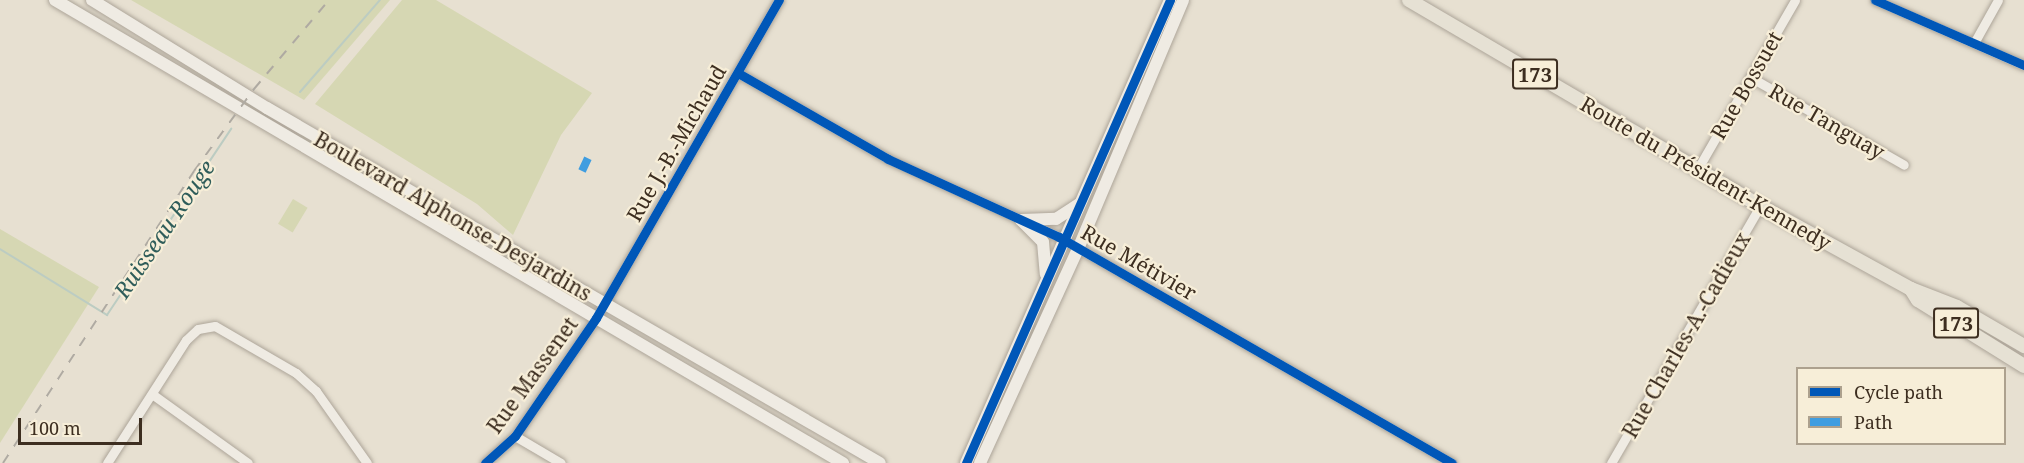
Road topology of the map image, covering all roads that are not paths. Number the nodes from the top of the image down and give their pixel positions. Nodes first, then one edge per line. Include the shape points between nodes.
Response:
1 (55, 0) edge
2 (92, 0) edge
3 (779, 0) edge
4 (1170, 0) edge
5 (1183, 0) edge
6 (1409, 0) edge
7 (1795, 0) edge
8 (1875, 0) edge
9 (1998, 0) edge
10 (1974, 43) junction
11 (2024, 66) edge
12 (738, 73) junction
13 (1750, 77) junction
14 (1904, 165) dead end
15 (1697, 170) junction
16 (1084, 199) junction
17 (1761, 206) junction
18 (1021, 220) junction
19 (1065, 240) junction
20 (1078, 249) junction
21 (1911, 289) junction
22 (1043, 290) junction
23 (604, 304) junction
24 (596, 318) junction
25 (2024, 346) edge
26 (2024, 366) edge
27 (152, 394) junction
28 (515, 436) junction
29 (982, 461) edge
30 (108, 463) edge
31 (248, 463) edge
32 (367, 463) edge
33 (485, 463) edge
34 (561, 463) edge
35 (843, 463) edge
36 (880, 463) edge
37 (966, 463) edge
38 (1452, 463) edge
39 (1611, 463) edge

1 - 24 main road, Boulevard Alphonse-Desjardins
2 - 23 main road, Boulevard Alphonse-Desjardins via 267,108
3 - 12 street, Rue J.-B.-Michaud
4 - 16 main road
5 - 20 main road
6 - 15 main road, Route du Président-Kennedy / 173
7 - 13 street, Rue Bossuet
8 - 10 street
9 - 10 street
10 - 11 street
12 - 18 street, Rue Métivier via 888,159
12 - 23 street, Rue J.-B.-Michaud
13 - 14 street, Rue Tanguay
13 - 15 street, Rue Bossuet
15 - 17 main road, Route du Président-Kennedy / 173
16 - 18 main road via 1056,219
16 - 19 main road
17 - 21 main road, Route du Président-Kennedy / 173
17 - 39 street, Rue Charles-A.-Cadieux
18 - 19 street, Rue Métivier
18 - 22 main road via 1039,235 1046,248
19 - 20 street, Rue Métivier
19 - 22 main road
20 - 29 main road
20 - 38 street, Rue Métivier
21 - 25 main road, Route du Président-Kennedy / 173 via 1957,307
21 - 26 main road, Route du Président-Kennedy / 173 via 1918,300
22 - 37 main road
23 - 24 street, Rue Massenet
23 - 36 main road, Boulevard Alphonse-Desjardins
24 - 28 street, Rue Massenet
24 - 35 main road, Boulevard Alphonse-Desjardins
27 - 30 street
27 - 31 street
27 - 32 street via 186,340 198,329 215,327 296,373 316,391
28 - 33 street, Rue Massenet
28 - 34 street

